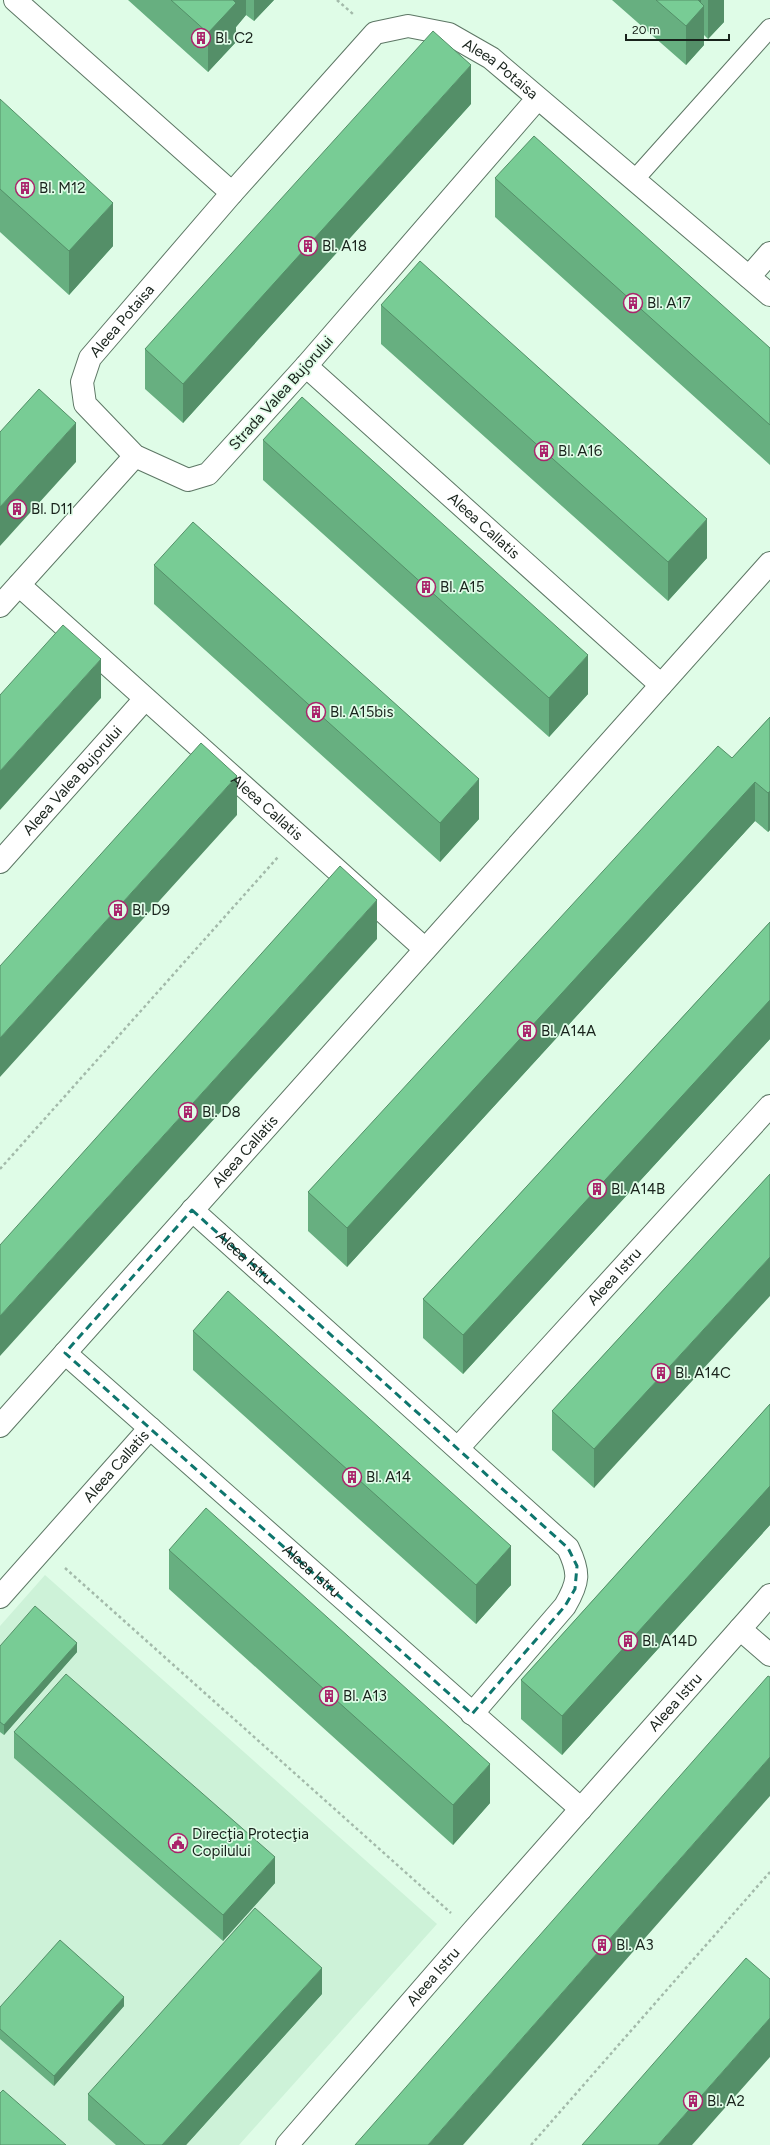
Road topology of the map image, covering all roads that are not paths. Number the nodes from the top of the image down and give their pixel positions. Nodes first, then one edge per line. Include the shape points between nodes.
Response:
1 (15, 0) edge
2 (770, 28) edge
3 (538, 98) junction
4 (635, 179) junction
5 (232, 194) junction
6 (770, 253) edge
7 (749, 277) junction
8 (770, 295) edge
9 (306, 366) junction
10 (135, 456) junction
11 (770, 563) edge
12 (19, 585) junction
13 (0, 606) edge
14 (661, 685) junction
15 (145, 699) junction
16 (0, 862) edge
17 (425, 949) junction
18 (770, 1106) edge
19 (192, 1210) junction
20 (65, 1353) junction
21 (0, 1426) edge
22 (150, 1428) junction
23 (458, 1448) junction
24 (3, 1589) edge
25 (770, 1595) edge
26 (740, 1629) junction
27 (770, 1656) edge
28 (472, 1714) junction
29 (581, 1809) junction
30 (287, 2145) edge

1 - 5 street
2 - 4 lane
3 - 4 street, Aleea Potaisa
3 - 5 street, Aleea Potaisa via 491,58 449,34 408,26 375,33
3 - 9 street, Strada Valea Bujorului
4 - 7 street, Aleea Potaisa
5 - 10 street, Aleea Potaisa via 90,358 82,382 85,404
6 - 7 street
7 - 8 street, Aleea Potaisa
9 - 10 street, Strada Valea Bujorului via 208,474 188,480
9 - 14 street, Aleea Callatis
10 - 12 street
11 - 14 street, Aleea Callatis
12 - 13 street
12 - 15 street, Aleea Callatis
14 - 17 street, Aleea Callatis
15 - 16 street, Aleea Valea Bujorului
15 - 17 street, Aleea Callatis
17 - 19 street, Aleea Callatis
18 - 23 street, Aleea Istru
19 - 20 street, Aleea Callatis
19 - 23 street, Aleea Istru
20 - 21 street, Aleea Callatis
20 - 22 street, Aleea Callatis
22 - 24 street, Aleea Callatis via 43,1549
22 - 28 street, Aleea Istru
23 - 28 street, Aleea Istru via 568,1548 577,1566 575,1589 565,1606
25 - 26 street, Aleea Istru
26 - 27 street
26 - 29 street, Aleea Istru
28 - 29 street, Aleea Istru
29 - 30 street, Aleea Istru

